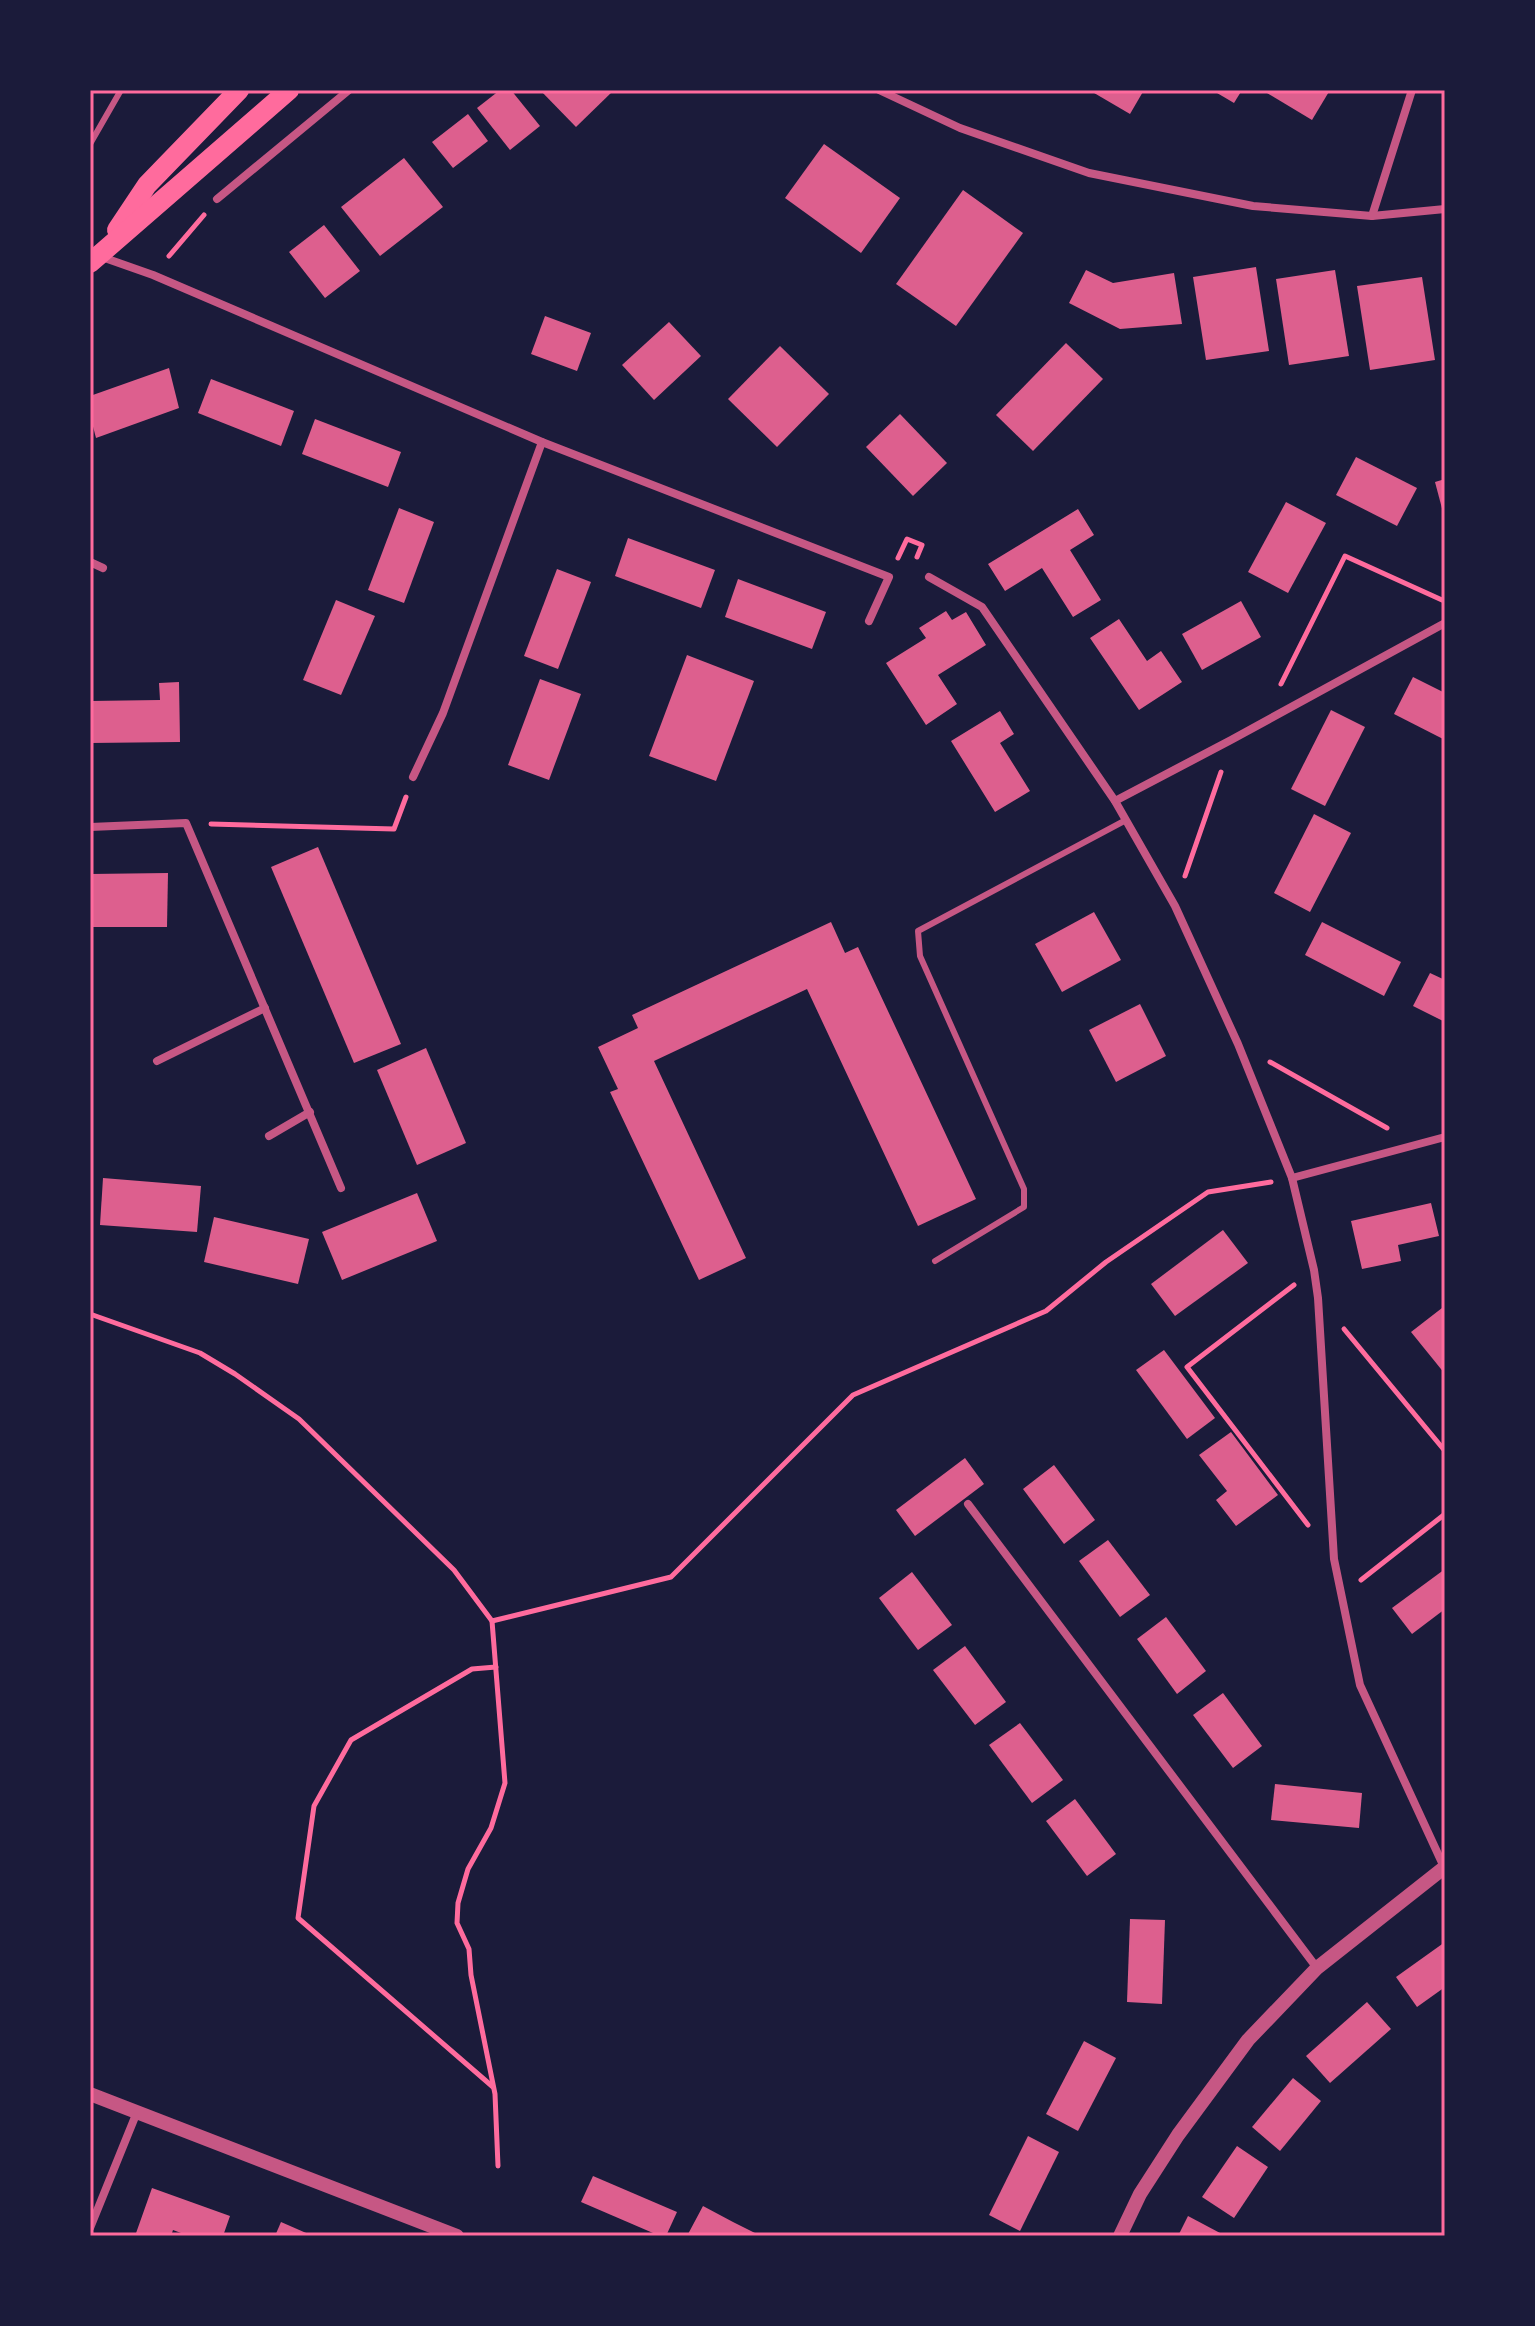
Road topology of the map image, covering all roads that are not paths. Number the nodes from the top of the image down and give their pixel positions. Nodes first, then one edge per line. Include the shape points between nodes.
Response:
1 (121, 90) edge
2 (239, 90) edge
3 (289, 90) edge
4 (349, 90) edge
5 (879, 90) edge
6 (1412, 90) edge
7 (90, 144) edge
8 (217, 199) road end
9 (1445, 209) edge
10 (1372, 216) junction
11 (94, 260) edge
12 (542, 442) junction
13 (90, 562) edge
14 (103, 568) dead end
15 (929, 577) road end
16 (869, 621) dead end
17 (1445, 623) edge
18 (413, 777) road end
19 (1115, 801) junction
20 (1126, 820) junction
21 (90, 827) edge
22 (265, 1008) junction
23 (157, 1061) dead end
24 (310, 1112) junction
25 (269, 1136) dead end
26 (1445, 1137) edge
27 (1292, 1178) junction
28 (341, 1188) dead end
29 (935, 1261) dead end
30 (968, 1504) dead end
31 (1445, 1867) edge
32 (1317, 1968) junction
33 (90, 2094) edge
34 (137, 2112) junction
35 (90, 2228) edge
36 (457, 2236) edge
37 (1120, 2236) edge

1 - 7 lane
2 - 11 main road via 147,185
3 - 11 main road
4 - 8 street
5 - 10 street via 960,128 1089,173 1253,206
6 - 10 street
9 - 10 street
11 - 12 street via 153,275
12 - 16 street via 889,577
12 - 18 street via 443,713
13 - 14 street
15 - 19 street via 982,607
17 - 19 street
19 - 20 street
20 - 27 street via 1175,906
20 - 29 lane via 918,931 920,956 1024,1189 1024,1207
21 - 22 street via 186,823
22 - 23 street
22 - 24 street
24 - 25 street
24 - 28 street
26 - 27 street
27 - 31 street via 1318,1298 1340,1596 1360,1685
30 - 32 street
31 - 32 street
32 - 37 street via 1239,2051 1163,2158
33 - 34 street
34 - 35 street
34 - 36 street

